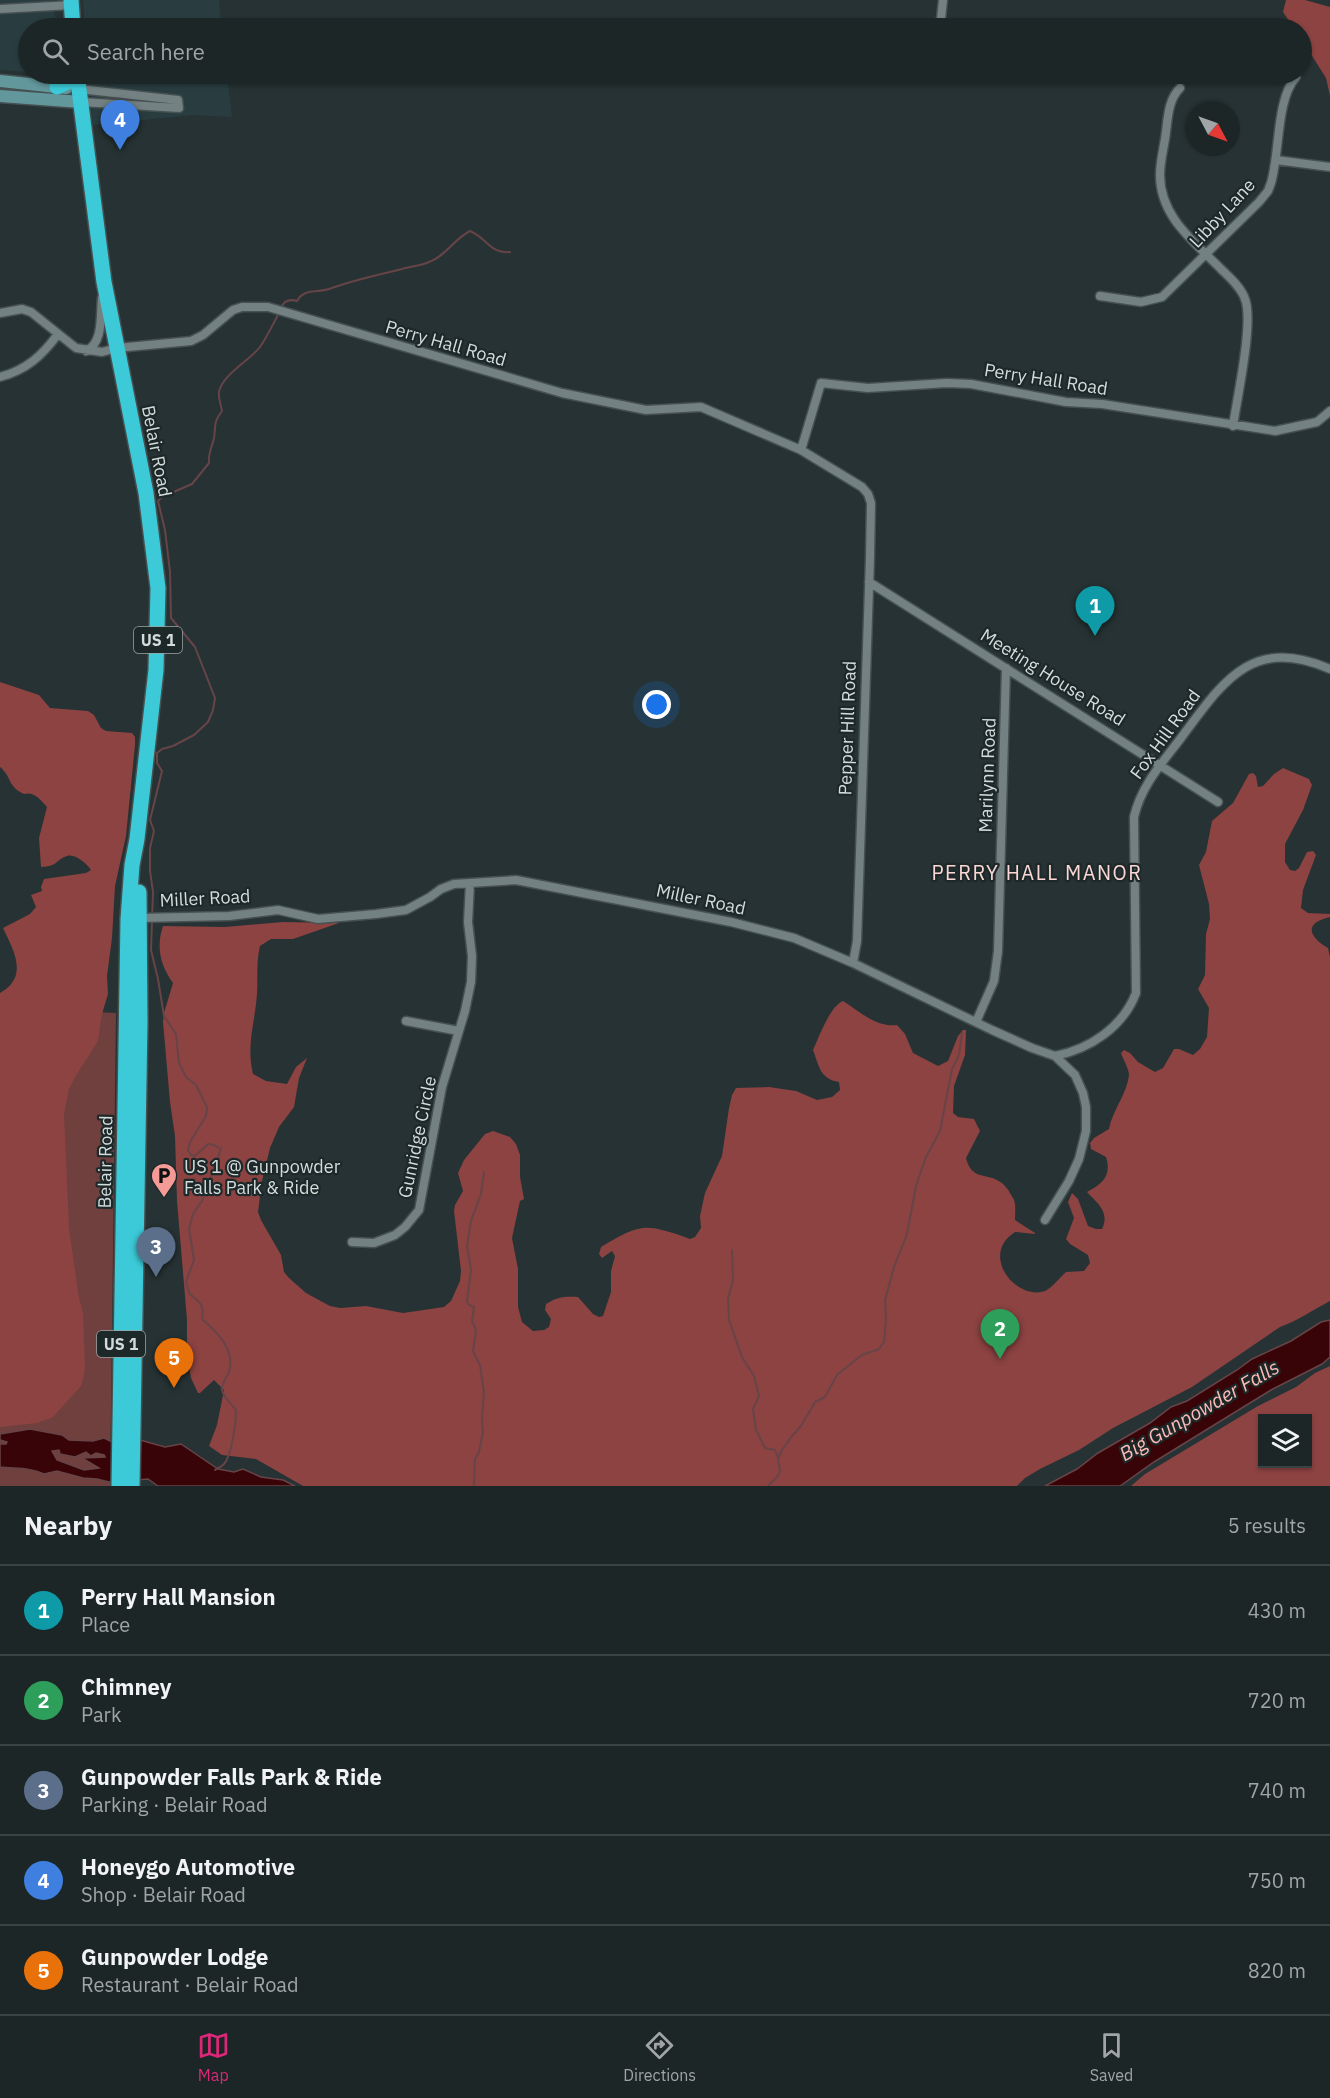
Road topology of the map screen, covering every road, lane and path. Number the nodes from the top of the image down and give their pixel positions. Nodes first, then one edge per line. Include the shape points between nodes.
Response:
1 (943, 0) edge
2 (71, 3) edge
3 (0, 9) edge
4 (72, 18) edge
5 (941, 18) edge
6 (0, 81) edge
7 (18, 83) edge
8 (28, 84) edge
9 (63, 84) edge
10 (78, 84) edge
11 (1291, 84) edge
12 (57, 87) joint
13 (1180, 88) dead end
14 (0, 96) edge
15 (1276, 160) junction
16 (1330, 167) edge
17 (1206, 254) junction
18 (105, 282) junction
19 (1100, 296) dead end
20 (0, 313) edge
21 (58, 334) junction
22 (117, 348) junction
23 (86, 351) junction
24 (0, 377) edge
25 (1328, 417) edge
26 (1233, 426) junction
27 (801, 450) junction
28 (868, 494) joint
29 (869, 582) junction
30 (1006, 668) junction
31 (1330, 669) edge
32 (1160, 764) junction
33 (1218, 802) dead end
34 (470, 883) junction
35 (143, 918) junction
36 (853, 963) junction
37 (406, 1021) dead end
38 (976, 1022) junction
39 (459, 1030) junction
40 (1055, 1056) junction
41 (1045, 1220) dead end
42 (352, 1242) dead end
43 (126, 1407) junction
44 (119, 1486) edge
45 (132, 1486) edge

1 - 5 street
2 - 3 street
2 - 4 highway
6 - 7 main road
8 - 12 main road
9 - 12 highway
10 - 10 street via 178,108 178,100
10 - 14 main road
10 - 18 highway, Belair Road / US 1
11 - 15 street, Libby Lane
13 - 17 street via 1170,104 1161,186 1174,220
15 - 16 street
15 - 17 street, Libby Lane via 1268,191
17 - 19 street, Libby Lane via 1156,300 1141,302
17 - 26 street via 1242,293 1247,308 1248,328
18 - 22 highway, Belair Road / US 1
18 - 23 street via 99,333
20 - 21 street via 26,310
21 - 23 street
21 - 24 street via 36,360
22 - 23 street, Perry Hall Road
22 - 27 street, Perry Hall Road via 191,341 226,314 242,307 260,306 560,393 646,410 701,407
22 - 35 highway, Belair Road / US 1 via 146,492 158,588 156,670 132,865
25 - 26 street, Perry Hall Road via 1275,431
26 - 27 street, Perry Hall Road via 970,384 868,388 821,383
27 - 28 street, Perry Hall Road
28 - 29 street, Pepper Hill Road
29 - 30 street, Meeting House Road
29 - 36 street, Pepper Hill Road via 857,941
30 - 32 street, Meeting House Road
30 - 38 street, Marilynn Road via 998,951 994,981
31 - 32 street, Fox Hill Road via 1308,660 1288,658 1260,661 1243,668 1218,690
32 - 33 street, Meeting House Road
32 - 40 street, Fox Hill Road via 1142,792 1134,817 1136,993 1126,1014 1106,1033
34 - 35 street, Miller Road via 441,888 415,906 396,912 329,919 278,910 229,916
34 - 36 street, Miller Road via 516,880 731,922 794,938
34 - 39 street, Gunridge Circle via 471,982
35 - 43 highway, Belair Road / US 1
36 - 38 street, Miller Road
37 - 39 street
38 - 40 street, Miller Road
39 - 42 street, Gunridge Circle via 442,1087 419,1210 395,1235 374,1243
40 - 41 street, Miller Road via 1075,1075 1083,1093 1087,1121 1079,1159
43 - 44 highway, Belair Road / US 1
43 - 45 highway, Belair Road / US 1

